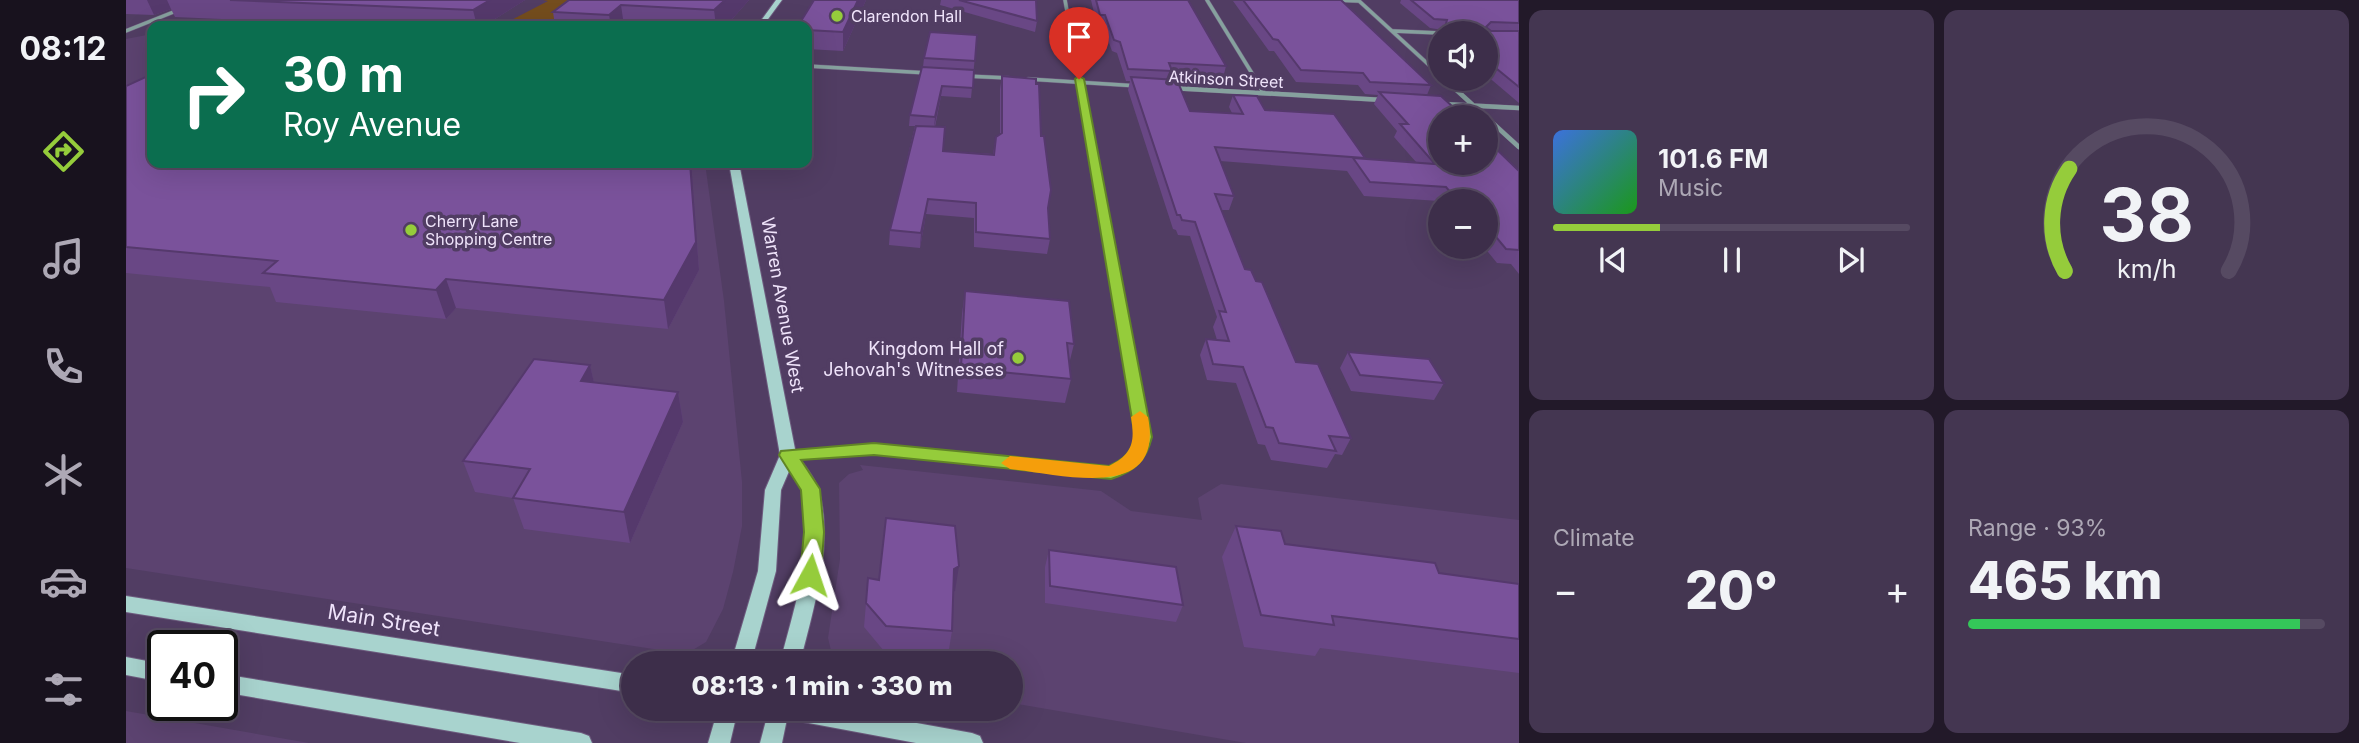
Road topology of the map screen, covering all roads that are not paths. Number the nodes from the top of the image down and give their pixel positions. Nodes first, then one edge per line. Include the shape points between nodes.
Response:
1 (779, 0) edge
2 (1065, 0) edge
3 (1207, 0) edge
4 (1333, 0) edge
5 (1359, 1) edge
6 (192, 5) dead end
7 (153, 21) edge
8 (764, 21) edge
9 (147, 23) edge
10 (138, 27) junction
11 (147, 27) edge
12 (126, 31) edge
13 (1392, 31) junction
14 (1428, 32) edge
15 (1428, 64) edge
16 (812, 66) edge
17 (932, 74) edge
18 (959, 75) edge
19 (1013, 78) edge
20 (1026, 79) edge
21 (1080, 82) junction
22 (1146, 86) edge
23 (1159, 87) edge
24 (1457, 91) edge
25 (1264, 93) junction
26 (1390, 101) edge
27 (1432, 103) edge
28 (1460, 105) edge
29 (1473, 105) edge
30 (1498, 107) edge
31 (1519, 108) edge
32 (1498, 128) edge
33 (1519, 147) edge
34 (735, 168) edge
35 (788, 455) junction
36 (126, 604) edge
37 (744, 651) edge
38 (793, 651) edge
39 (126, 666) edge
40 (147, 670) edge
41 (621, 682) edge
42 (238, 686) edge
43 (725, 721) edge
44 (776, 721) edge
45 (852, 721) edge
46 (581, 743) edge
47 (719, 743) edge
48 (771, 743) edge
49 (972, 743) edge

1 - 8 street
2 - 21 street
3 - 25 street
4 - 5 street
5 - 13 street
6 - 7 street
9 - 10 street
10 - 11 street
10 - 12 street
13 - 14 street
13 - 15 street
16 - 17 street
18 - 19 street
20 - 21 street, Atkinson Street
21 - 22 street, Atkinson Street
21 - 35 street via 1143,437 1139,453 1130,464 1111,473 874,449
23 - 25 street, Atkinson Street
24 - 29 street
25 - 26 street, Atkinson Street
27 - 28 street
30 - 31 street
32 - 33 street
34 - 35 street, Warren Avenue West
35 - 37 street via 773,490 767,571
35 - 38 street, Warren Avenue West via 811,489 814,532 810,575
36 - 41 street, Main Street
39 - 40 street
42 - 46 street
43 - 47 street
44 - 48 street
45 - 49 street

